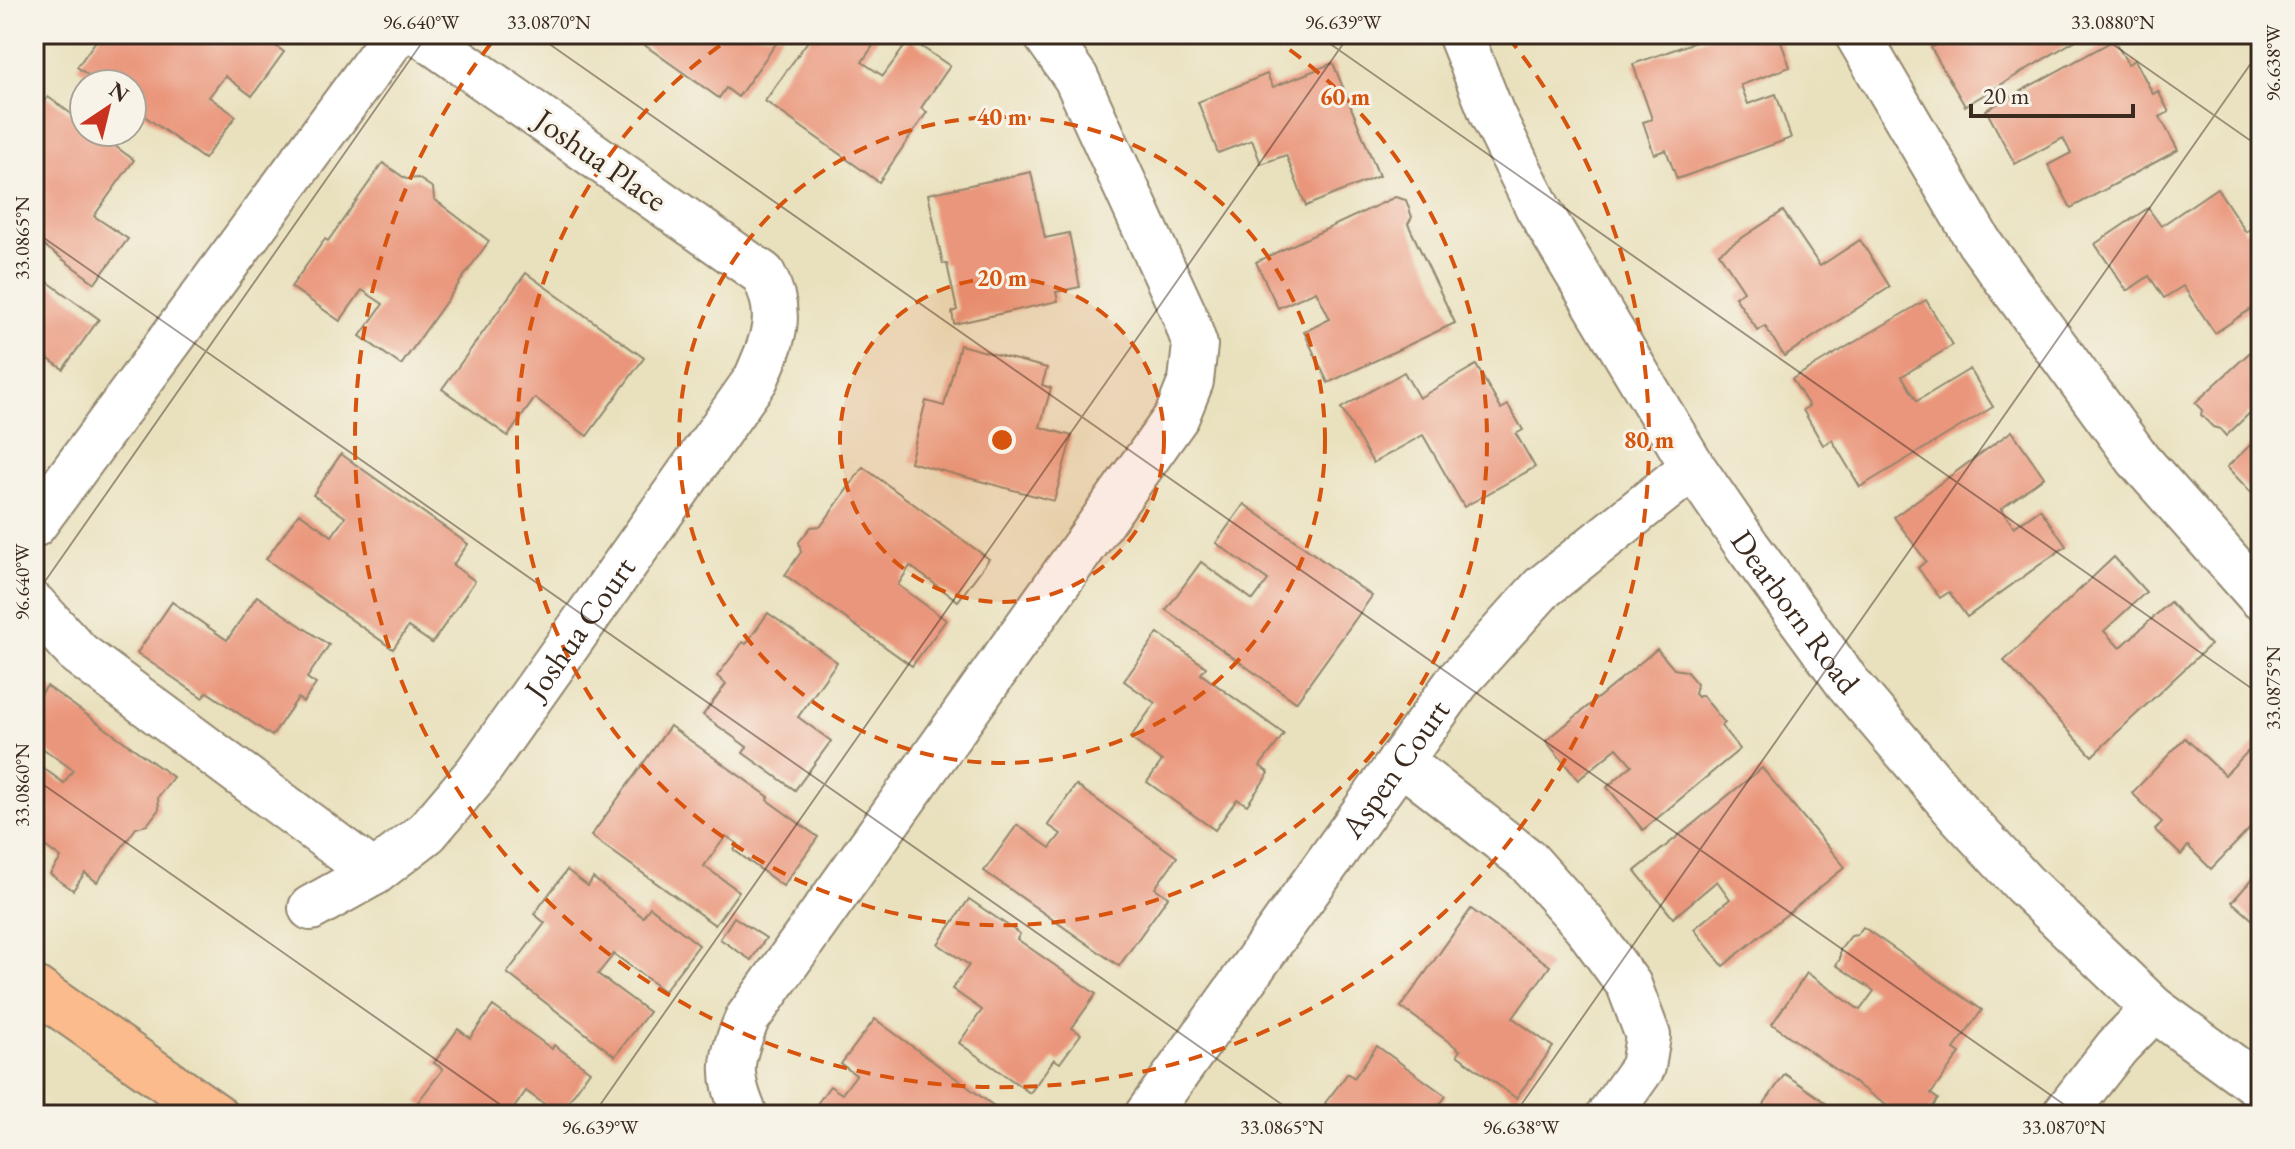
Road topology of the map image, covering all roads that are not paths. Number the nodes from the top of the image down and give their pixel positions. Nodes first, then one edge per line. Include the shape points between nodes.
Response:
1 (396, 34) edge
2 (421, 34) edge
3 (1045, 34) edge
4 (1857, 34) edge
5 (1475, 39) edge
6 (773, 293) joint
7 (1693, 467) junction
8 (34, 525) edge
9 (2261, 598) edge
10 (34, 605) edge
11 (1400, 761) junction
12 (374, 873) junction
13 (311, 908) dead end
14 (34, 988) edge
15 (2154, 1009) junction
16 (2261, 1087) edge
17 (215, 1115) edge
18 (745, 1115) edge
19 (1147, 1115) edge
20 (1609, 1115) edge
21 (2064, 1115) edge

1 - 8 street
2 - 6 street, Joshua Place via 763,274
3 - 18 street via 1076,78 1184,314 1195,345 1191,381 1177,416 747,1019 733,1055 735,1092
4 - 9 street via 1979,242 2138,459
5 - 7 street, Dearborn Road via 1492,114 1538,208
6 - 12 street, Joshua Court via 775,335 756,379 477,773 427,832
7 - 11 street, Aspen Court via 1542,588 1457,682
7 - 15 street, Dearborn Road via 1847,682 1960,815
10 - 12 street via 79,654
11 - 19 street, Aspen Court
11 - 20 street via 1527,860 1629,985 1648,1036 1643,1067
12 - 13 street, Joshua Court
14 - 17 main road
15 - 16 street, Dearborn Road
15 - 21 street

